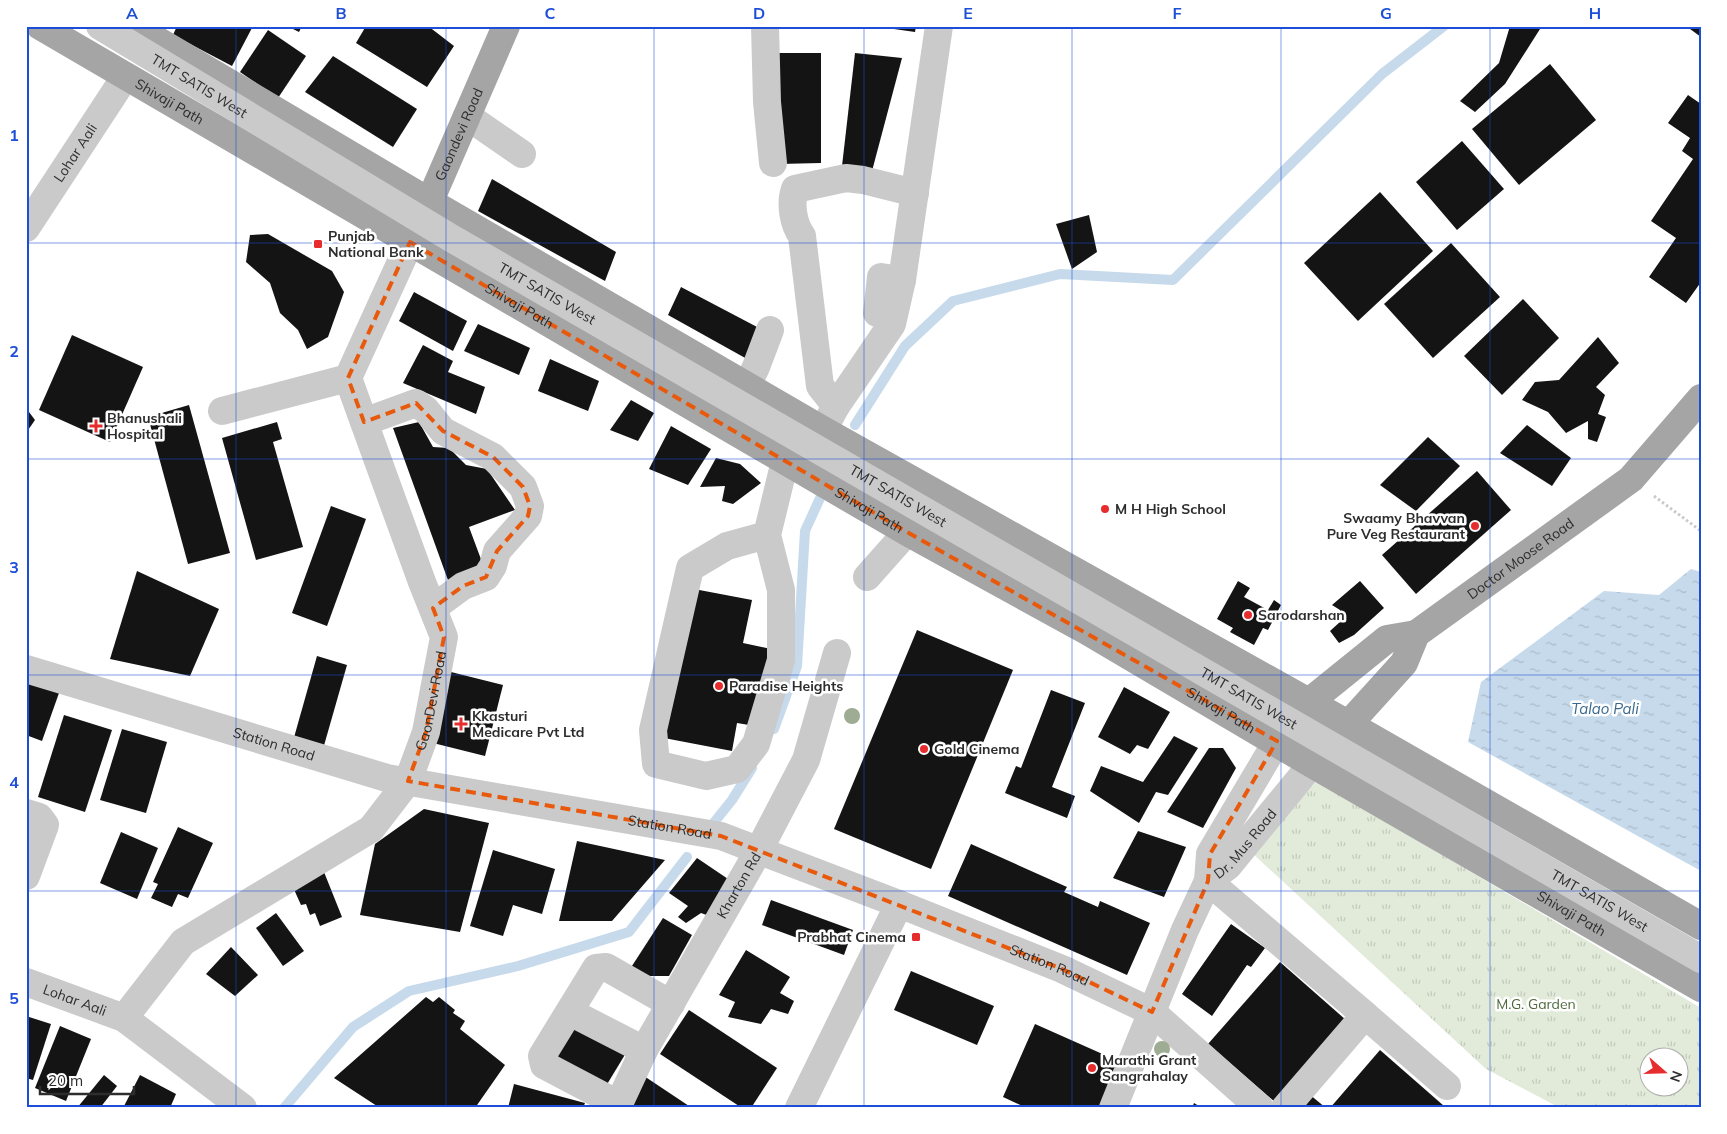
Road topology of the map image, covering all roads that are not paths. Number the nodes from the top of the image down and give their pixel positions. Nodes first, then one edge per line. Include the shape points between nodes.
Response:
1 (40, 26) edge
2 (100, 26) edge
3 (133, 26) edge
4 (506, 26) edge
5 (765, 26) edge
6 (939, 26) edge
7 (125, 77) junction
8 (467, 116) junction
9 (522, 154) dead end
10 (773, 163) dead end
11 (915, 192) junction
12 (430, 202) junction
13 (26, 228) edge
14 (410, 242) junction
15 (902, 280) junction
16 (877, 313) dead end
17 (770, 330) dead end
18 (348, 378) junction
19 (747, 386) junction
20 (1701, 398) edge
21 (836, 406) junction
22 (222, 411) dead end
23 (364, 422) junction
24 (822, 430) junction
25 (785, 461) junction
26 (906, 532) junction
27 (766, 535) junction
28 (867, 577) dead end
29 (433, 608) junction
30 (1416, 634) junction
31 (837, 653) dead end
32 (26, 669) edge
33 (1309, 702) junction
34 (1348, 724) junction
35 (1277, 741) junction
36 (1312, 764) junction
37 (408, 781) junction
38 (26, 813) edge
39 (759, 850) junction
40 (26, 876) edge
41 (1208, 882) junction
42 (899, 904) junction
43 (1701, 926) edge
44 (1701, 959) edge
45 (26, 982) edge
46 (1701, 988) edge
47 (671, 1004) junction
48 (570, 1012) junction
49 (1152, 1012) junction
50 (1365, 1015) junction
51 (124, 1018) junction
52 (644, 1050) junction
53 (1447, 1086) dead end
54 (617, 1106) edge
55 (243, 1108) edge
56 (799, 1108) edge
57 (1113, 1108) edge
58 (1260, 1108) edge
59 (1285, 1108) edge

1 - 7 main road, Shivaji Path
2 - 44 street, TMT SATIS West, bridge via 451,238
3 - 12 main road
4 - 8 main road, Gaondevi Road
5 - 10 street
6 - 11 street
7 - 13 street, Lohar Aali
7 - 14 main road, Shivaji Path
8 - 9 street
8 - 12 main road, Gaondevi Road
11 - 15 street
11 - 21 street via 846,178 795,189 792,198 797,229 802,236 820,386
12 - 14 main road, Gaondevi Road
12 - 19 main road
14 - 18 street
14 - 25 main road, Shivaji Path
15 - 16 street via 881,277
15 - 21 street via 892,324
17 - 19 street
18 - 22 street
18 - 23 street, GaonDevi Road
19 - 24 main road
20 - 30 main road, Doctor Moose Road via 1631,480
21 - 24 street
23 - 29 street, GaonDevi Road
23 - 29 street via 416,404 426,410 444,431 493,457 523,486 530,506 528,516 498,551 486,577 463,586
24 - 33 main road
25 - 26 main road, Shivaji Path
25 - 27 street
26 - 28 street
26 - 35 main road, Shivaji Path via 1087,631
27 - 27 street via 781,590 781,660 756,744 737,769 706,776 656,764 653,730 690,568 726,546
29 - 37 street, GaonDevi Road via 444,637 426,732
30 - 33 main road via 1387,640
30 - 34 main road via 1404,662
31 - 39 street, Kharton Rd via 806,760
32 - 37 street, Station Road via 388,778
33 - 34 main road
33 - 35 main road
34 - 36 main road
34 - 43 main road
35 - 36 main road, Shivaji Path
35 - 41 street via 1210,854
36 - 41 street, Dr. Mus Road via 1228,866
36 - 46 main road, Shivaji Path
37 - 39 street, Station Road via 721,836
37 - 51 street, GaonDevi Road via 371,830 183,942
38 - 40 street via 40,818 45,825
39 - 42 street, Station Road
39 - 47 street, Kharton Rd
41 - 49 street, Dr. Mus Road
41 - 50 street
42 - 49 street, Station Road via 1062,969
42 - 56 street
45 - 51 street, Lohar Aali
47 - 48 street via 606,967 596,968
47 - 52 street, Kharton Rd
48 - 52 street
48 - 54 street via 542,1056 544,1065
49 - 57 street, Dr. Mus Road
49 - 58 street, Station Road
50 - 53 street
50 - 59 street
51 - 55 street, Lohar Aali
52 - 54 street, Kharton Rd

